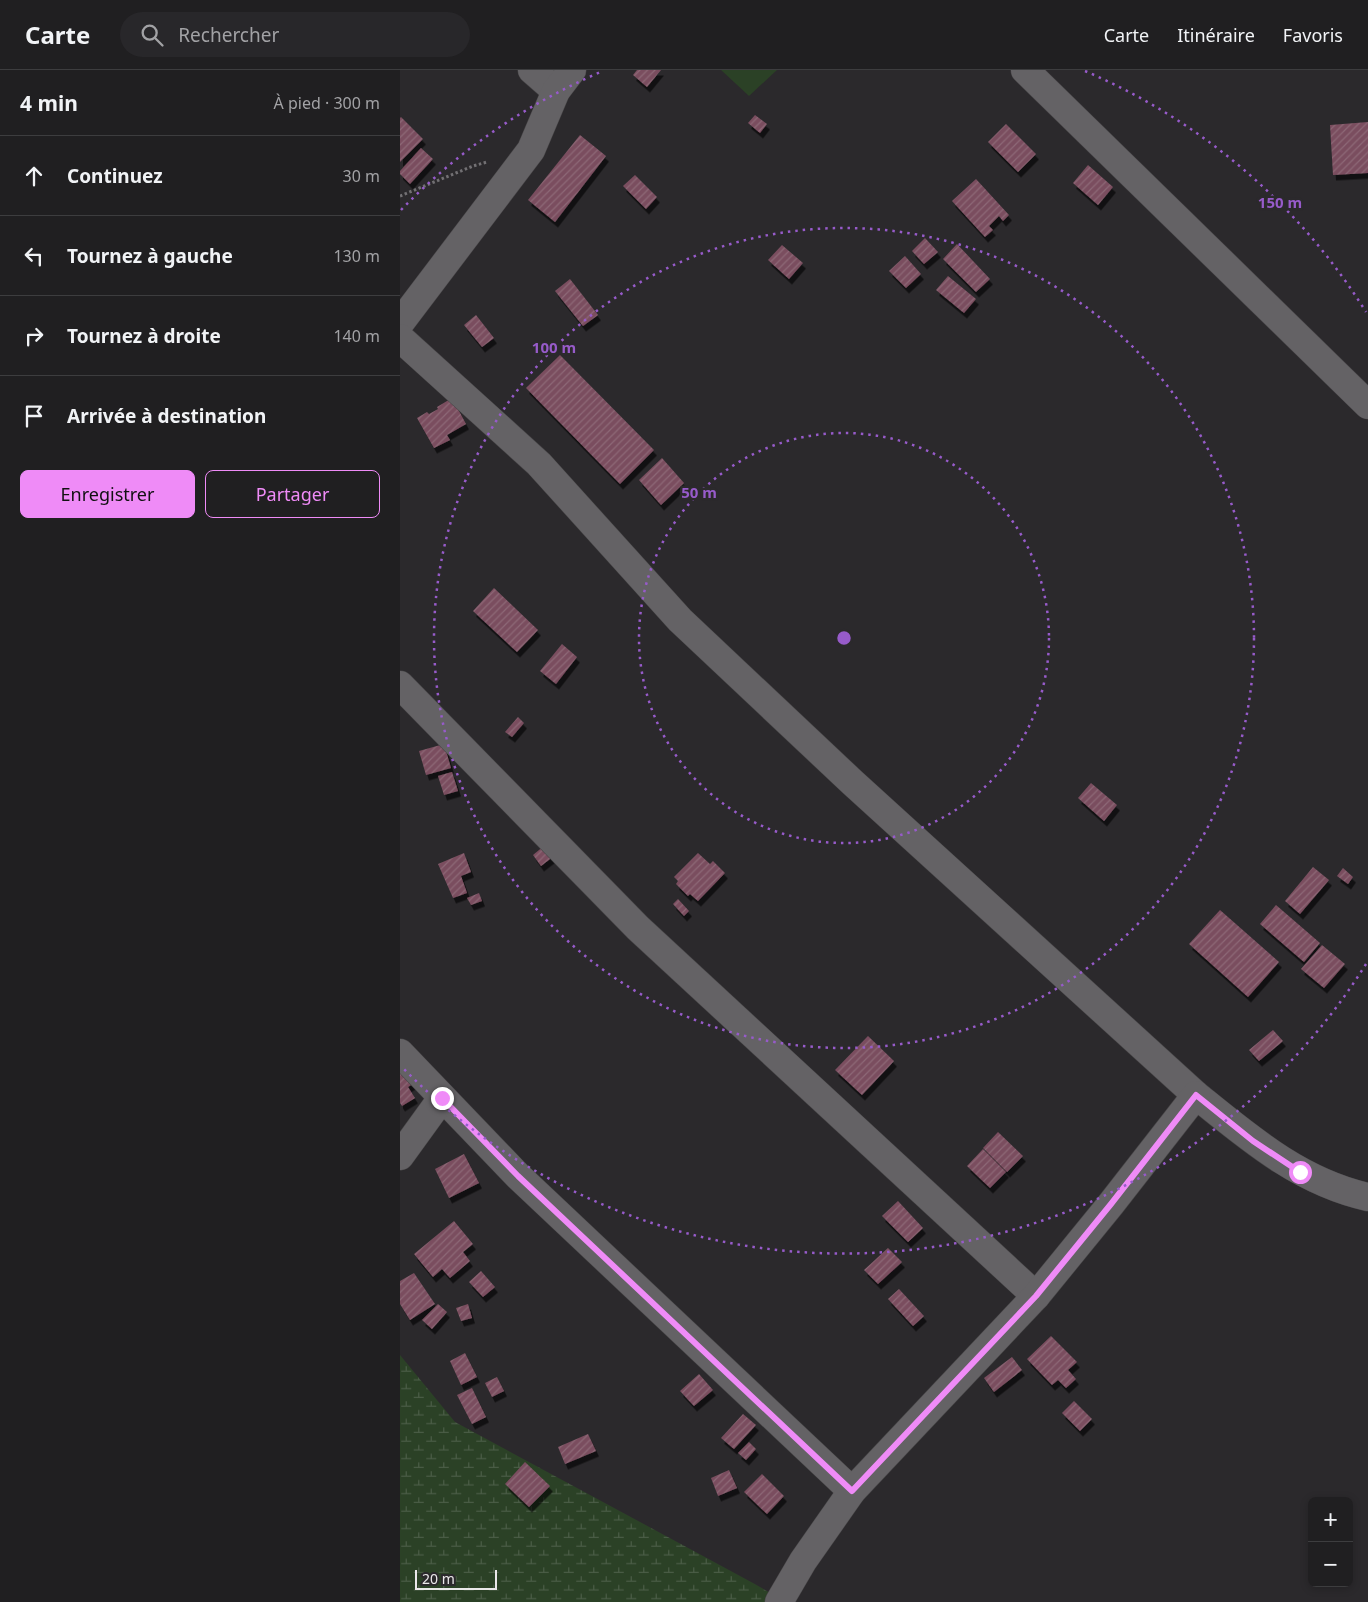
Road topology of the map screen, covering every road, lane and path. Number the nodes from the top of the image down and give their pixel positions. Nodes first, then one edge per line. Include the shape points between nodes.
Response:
1 (532, 70) edge
2 (572, 70) edge
3 (1025, 70) edge
4 (556, 91) junction
5 (489, 161) dead end
6 (400, 196) edge
7 (400, 323) edge
8 (400, 338) edge
9 (1368, 404) edge
10 (400, 685) edge
11 (400, 1054) edge
12 (1196, 1095) junction
13 (442, 1098) junction
14 (400, 1156) edge
15 (1368, 1197) edge
16 (1036, 1296) junction
17 (852, 1491) junction
18 (779, 1602) edge

1 - 4 street
2 - 4 street
3 - 9 street
4 - 7 street via 531,150
5 - 6 path
8 - 12 street via 539,464 680,620 852,782
10 - 16 street via 638,928
11 - 13 street
12 - 15 street via 1253,1141 1300,1172 1352,1194
12 - 16 street
13 - 14 street
13 - 17 street via 518,1176
16 - 17 street
17 - 18 street

